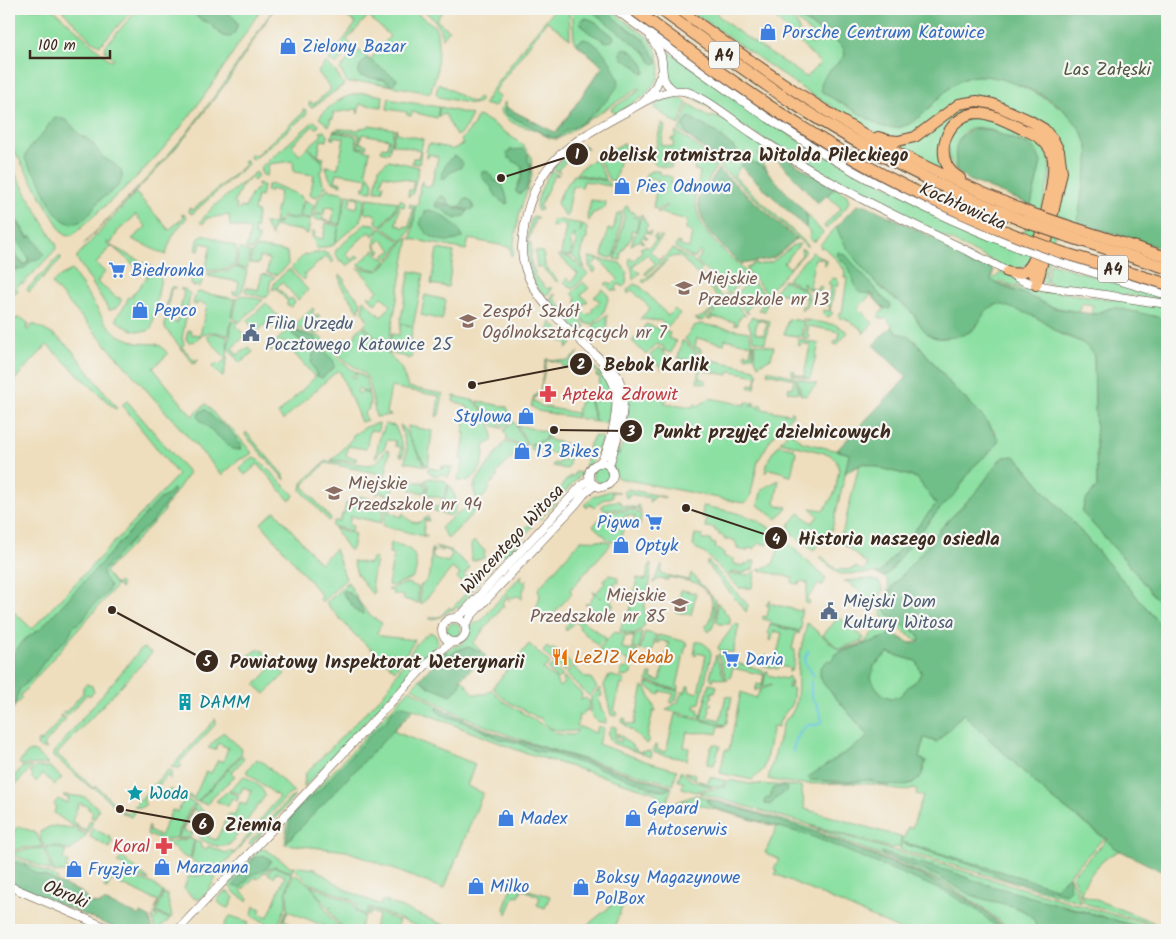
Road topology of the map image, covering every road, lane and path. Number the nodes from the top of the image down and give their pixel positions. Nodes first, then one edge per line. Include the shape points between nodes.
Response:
1 (615, 9) edge
2 (633, 9) edge
3 (660, 9) edge
4 (676, 14) edge
5 (649, 34) junction
6 (662, 72) junction
7 (675, 91) junction
8 (643, 103) junction
9 (854, 128) junction
10 (982, 193) junction
11 (1027, 217) junction
12 (1065, 230) junction
13 (1021, 243) junction
14 (1035, 256) junction
15 (1059, 257) junction
16 (1167, 257) edge
17 (1167, 268) edge
18 (1007, 272) junction
19 (1167, 284) edge
20 (1036, 285) junction
21 (1167, 295) edge
22 (1167, 304) edge
23 (599, 359) junction
24 (599, 463) junction
25 (609, 466) junction
26 (592, 482) junction
27 (455, 618) junction
28 (465, 626) junction
29 (444, 637) junction
30 (452, 642) junction
31 (436, 654) junction
32 (9, 886) edge
33 (112, 930) edge
34 (178, 930) edge

1 - 5 street, Kochłowicka
2 - 13 highway, A4 via 785,117 858,161
3 - 4 highway, A4
4 - 9 main road, Kochłowicka
4 - 11 highway, A4 via 794,103 841,132 945,188
5 - 6 street via 660,54
5 - 13 street, Kochłowicka via 760,112 858,173 949,219
6 - 7 street via 665,83
6 - 8 street
7 - 8 street
7 - 18 street via 698,96 841,188
8 - 23 street via 571,144 544,172 527,211 522,253 529,279 554,313
9 - 10 main road, Kochłowicka
9 - 20 main road via 888,140 906,140 922,133 959,104 977,101 992,104 1044,129 1059,151 1062,172
10 - 11 main road, Kochłowicka
10 - 14 main road via 951,172 947,165 944,143 955,123 969,115 986,114 1042,139 1052,154 1053,174
11 - 12 highway, A4, bridge
12 - 16 main road
12 - 17 highway, A4
13 - 15 highway, A4, bridge
14 - 18 main road via 1026,272
14 - 20 main road via 1033,278
15 - 19 highway, A4
15 - 21 street
18 - 20 street
20 - 22 street
23 - 24 street via 614,384 616,402 606,452
23 - 25 street via 617,375 623,389 621,421
24 - 25 street
24 - 26 street via 590,471
25 - 26 street via 614,475 610,484 602,487
26 - 27 street, Wincentego Witosa via 582,485
26 - 28 street, Wincentego Witosa
27 - 28 street
27 - 29 street via 444,623
28 - 30 street via 462,638
29 - 30 street
29 - 31 street
30 - 31 street
31 - 34 street
32 - 33 street, Obroki

